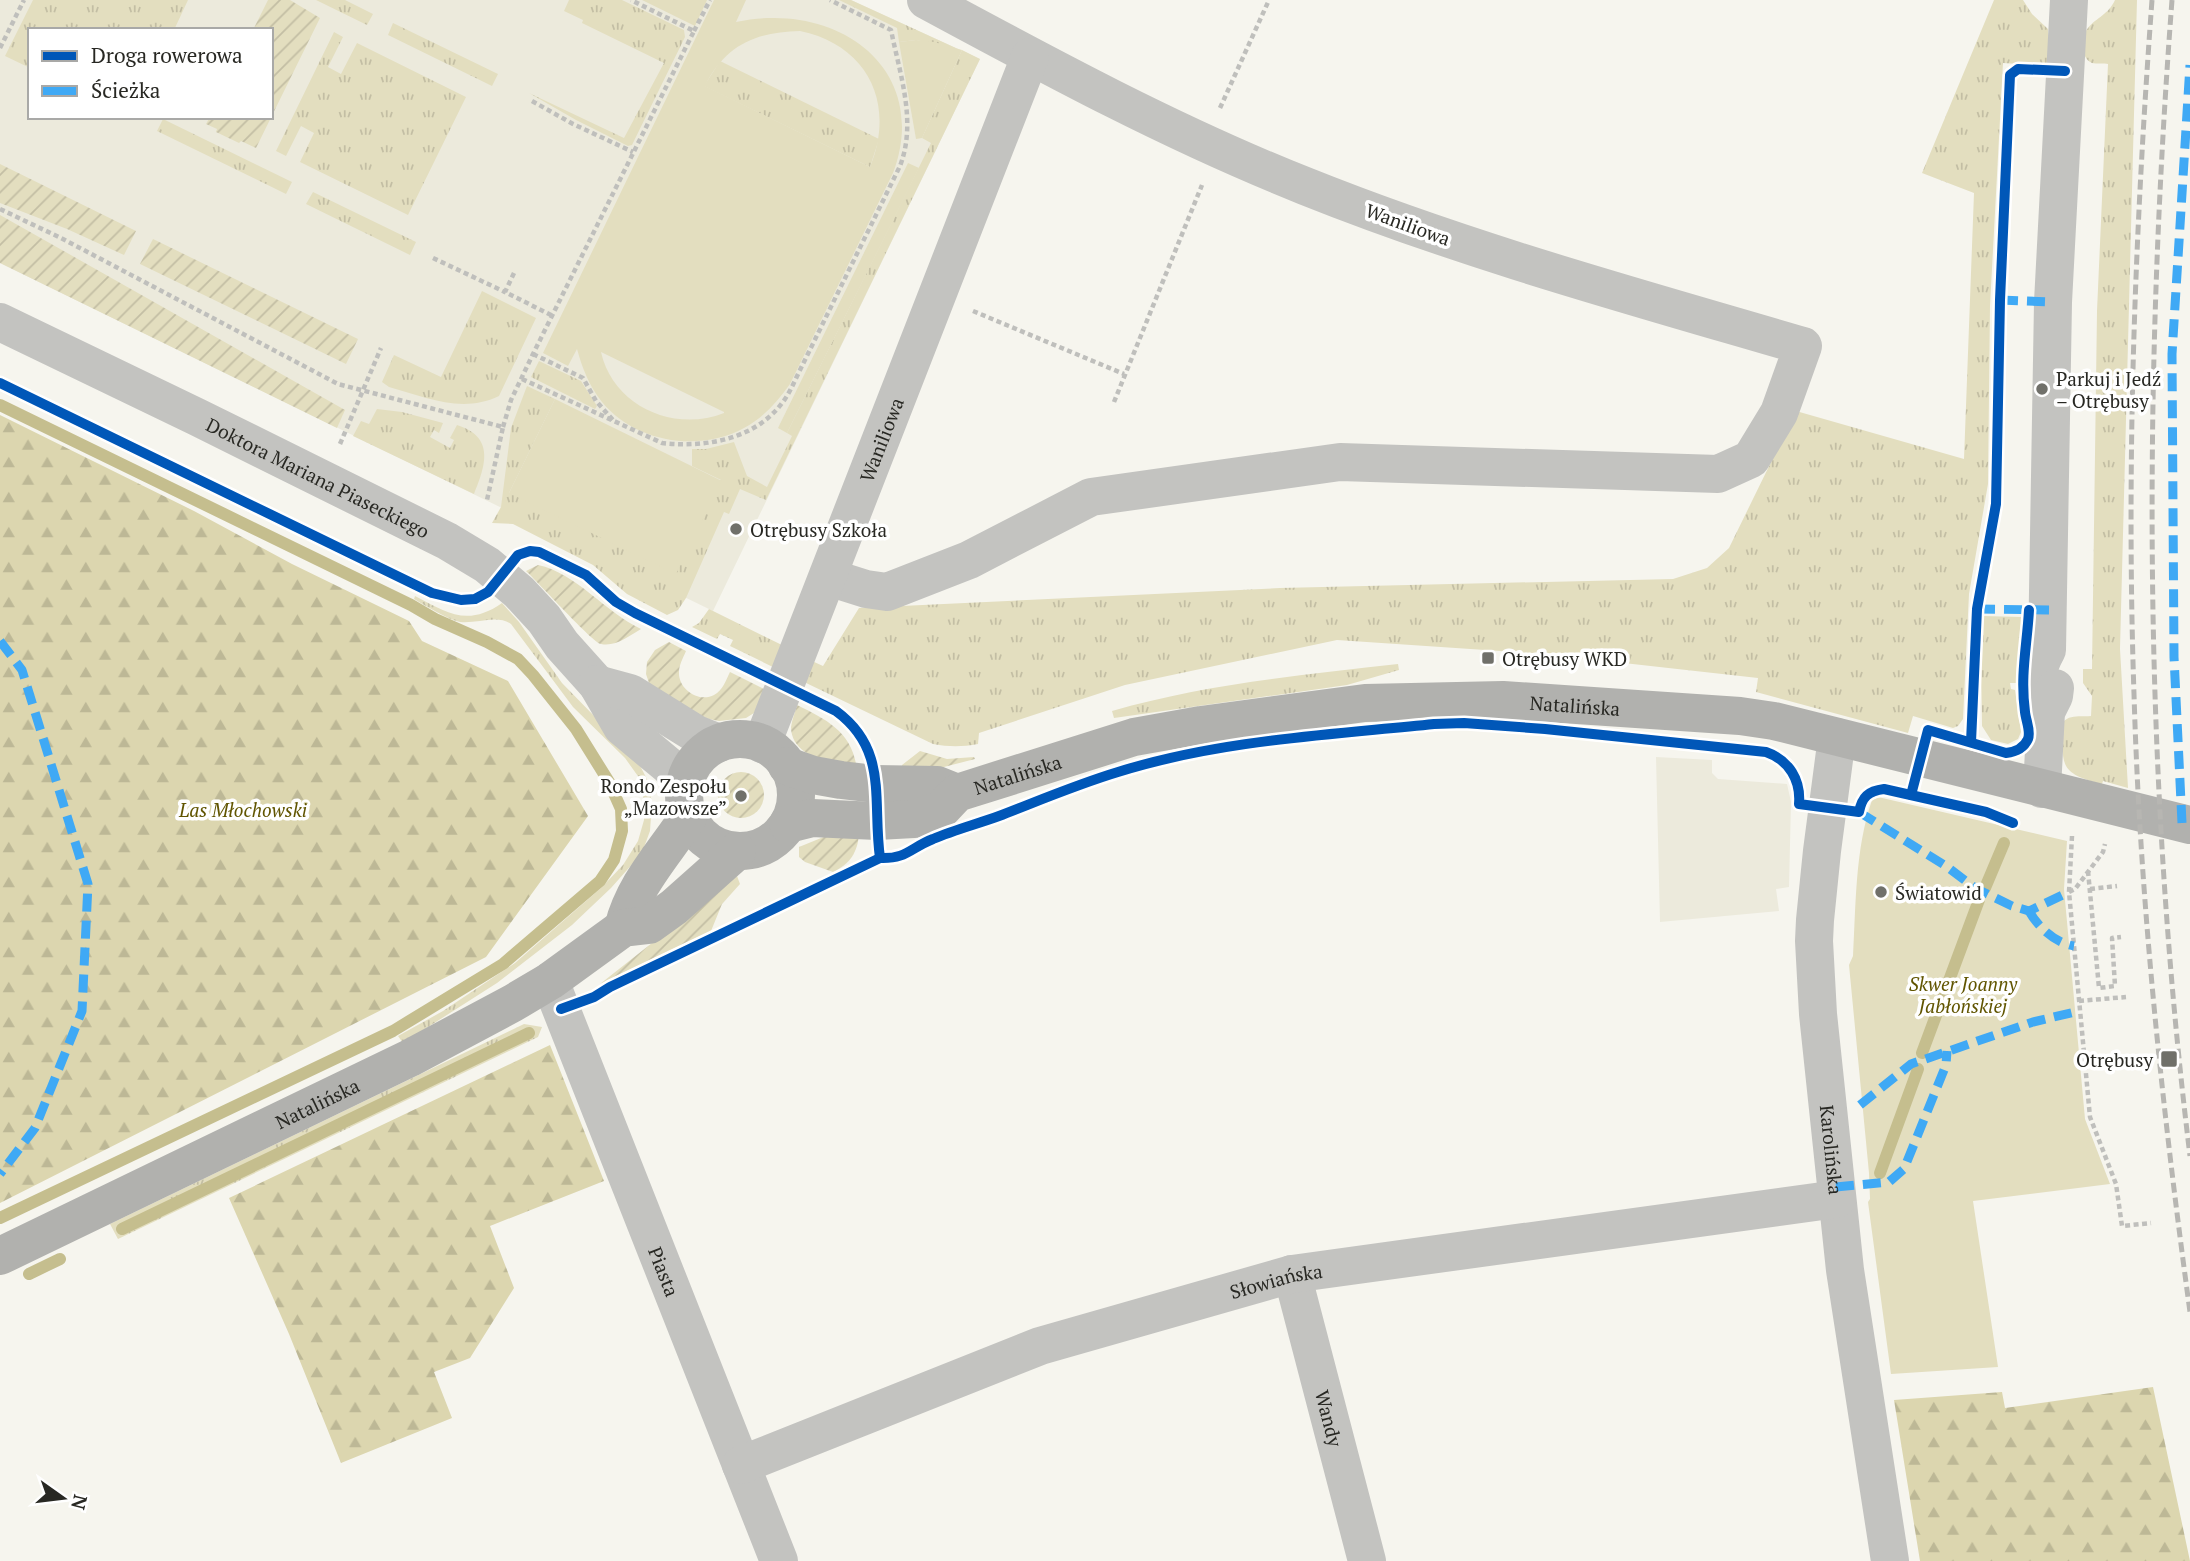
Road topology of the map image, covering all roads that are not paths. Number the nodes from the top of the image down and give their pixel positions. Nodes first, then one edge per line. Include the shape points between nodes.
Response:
1 (926, 0) edge
2 (2068, 0) edge
3 (1030, 57) junction
4 (0, 322) edge
5 (828, 577) junction
6 (597, 684) junction
7 (1837, 737) junction
8 (719, 743) junction
9 (775, 755) junction
10 (2042, 789) junction
11 (957, 793) junction
12 (686, 801) junction
13 (788, 824) junction
14 (2190, 825) edge
15 (737, 851) junction
16 (623, 928) junction
17 (550, 981) junction
18 (1837, 1199) junction
19 (0, 1256) edge
20 (1292, 1274) junction
21 (741, 1465) junction
22 (779, 1561) edge
23 (1367, 1561) edge
24 (1890, 1561) edge

1 - 3 street, Waniliowa
2 - 10 street via 2053,302 2047,650 2055,665 2054,696 2046,712
3 - 5 street, Waniliowa
3 - 5 street, Waniliowa via 1242,160 1332,196 1456,242 1803,346 1779,413 1751,459 1718,474 1340,462 1091,496 969,560 887,592
4 - 6 street, Doktora Mariana Piaseckiego via 464,550 529,602
5 - 9 street, Waniliowa
6 - 8 street via 629,693
6 - 12 street, Doktora Mariana Piaseckiego via 622,727 670,767
7 - 10 main road, Natalińska
7 - 11 main road, Natalińska via 1726,715 1503,700 1365,703 1134,737
7 - 18 street, Karolińska via 1814,941
8 - 9 main road via 733,740
8 - 12 main road via 696,760 689,772
9 - 11 main road, Natalińska via 813,775 832,779 937,785
9 - 13 main road via 794,780 794,810
10 - 14 main road, Natalińska
11 - 13 main road, Natalińska via 941,810 914,819 811,818
12 - 15 main road via 696,830 708,841
12 - 16 main road via 628,908
13 - 15 main road via 771,842
15 - 16 main road, Natalińska via 649,925
16 - 17 main road, Natalińska
17 - 19 main road, Natalińska via 410,1058
17 - 21 street, Piasta
18 - 20 street, Słowiańska
18 - 24 street, Karolińska
20 - 21 street, Słowiańska via 1040,1346
20 - 23 street, Wandy
21 - 22 street, Piasta

